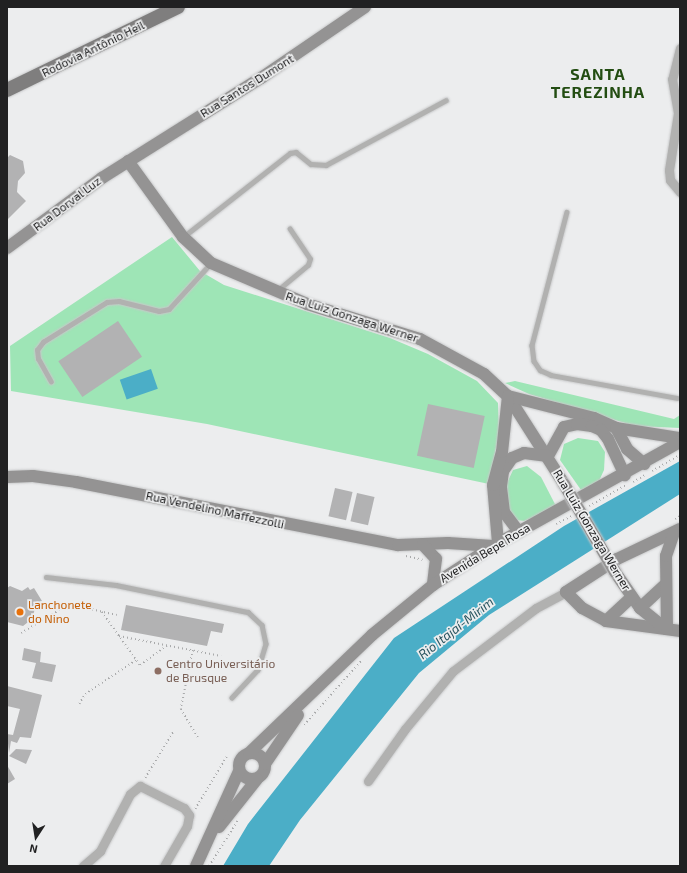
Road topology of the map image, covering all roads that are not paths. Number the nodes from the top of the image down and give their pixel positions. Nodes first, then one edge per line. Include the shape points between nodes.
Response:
1 (178, 7) edge
2 (365, 7) edge
3 (680, 48) edge
4 (7, 90) edge
5 (446, 100) dead end
6 (128, 161) junction
7 (680, 192) edge
8 (567, 212) dead end
9 (290, 229) dead end
10 (24, 237) junction
11 (184, 237) junction
12 (7, 240) edge
13 (7, 248) edge
14 (211, 263) junction
15 (275, 292) junction
16 (52, 382) dead end
17 (508, 396) junction
18 (677, 398) dead end
19 (616, 428) junction
20 (680, 438) edge
21 (680, 442) edge
22 (548, 456) junction
23 (644, 464) junction
24 (624, 475) junction
25 (7, 477) edge
26 (677, 531) edge
27 (519, 532) junction
28 (653, 542) junction
29 (423, 545) junction
30 (495, 545) junction
31 (666, 556) junction
32 (46, 576) dead end
33 (583, 583) junction
34 (433, 585) junction
35 (664, 585) junction
36 (566, 592) junction
37 (632, 597) junction
38 (582, 608) junction
39 (640, 608) junction
40 (606, 621) junction
41 (667, 629) junction
42 (680, 631) edge
43 (312, 694) junction
44 (232, 698) dead end
45 (249, 753) junction
46 (265, 764) junction
47 (239, 771) junction
48 (257, 779) junction
49 (368, 781) dead end
50 (210, 839) junction
51 (83, 866) edge
52 (164, 866) edge
53 (196, 866) edge

1 - 4 main road, Rodovia Antônio Heil
2 - 6 main road, Rua Santos Dumont via 261,78
3 - 7 street via 672,80 678,113 669,170 670,180
5 - 11 lane via 326,165 312,164 296,152 290,153
6 - 10 main road, Rua Dorval Luz
6 - 11 main road, Rua Luiz Gonzaga Werner
8 - 18 lane via 532,345 534,361 540,370 551,375
9 - 15 lane via 310,259 308,265
10 - 12 street
10 - 13 main road, Rua Dorval Luz
11 - 14 main road, Rua Luiz Gonzaga Werner
14 - 15 main road, Rua Luiz Gonzaga Werner
14 - 16 lane via 169,309 158,311 119,301 107,302 43,342 38,350 38,359
15 - 17 main road, Rua Luiz Gonzaga Werner via 420,339 472,365
17 - 19 main road via 594,418
17 - 22 main road, Rua Luiz Gonzaga Werner
17 - 30 main road via 502,452 493,485
19 - 20 main road
19 - 23 main road via 627,449
21 - 23 main road, Avenida Bepe Rosa
22 - 24 main road via 564,427 577,424 592,426 601,430 608,439
22 - 27 main road via 524,453 512,458 503,471 500,486 504,512
22 - 37 main road, Rua Luiz Gonzaga Werner, bridge
23 - 24 main road, Avenida Bepe Rosa
24 - 27 main road, Avenida Bepe Rosa
25 - 29 main road, Rua Vendelino Maffezzolli via 33,476 76,482 369,541
26 - 28 main road
26 - 31 main road
27 - 30 main road, Avenida Bepe Rosa
28 - 31 main road
28 - 33 main road via 617,559
29 - 30 main road, Rua Vendelino Maffezzolli
29 - 34 main road via 436,559
30 - 34 main road, Avenida Bepe Rosa
31 - 35 main road
32 - 44 lane via 116,585 248,612 262,625 266,644 258,670
33 - 36 main road
33 - 38 main road
34 - 43 main road, Avenida Bepe Rosa via 372,635
35 - 39 main road
35 - 41 main road
36 - 38 main road
36 - 49 street via 536,608 453,671
37 - 39 main road, Rua Luiz Gonzaga Werner
37 - 40 main road
38 - 40 main road
39 - 41 main road, Rua Luiz Gonzaga Werner
40 - 41 main road
41 - 42 main road, Rua Luiz Gonzaga Werner
43 - 45 main road, Avenida Bepe Rosa
43 - 46 main road, Avenida Bepe Rosa
45 - 46 main road via 260,755
45 - 47 main road via 241,759
46 - 48 main road via 264,773
47 - 48 main road via 247,779
47 - 50 main road
48 - 50 main road
50 - 53 main road
51 - 52 street via 100,851 130,794 140,786 184,808 189,817

